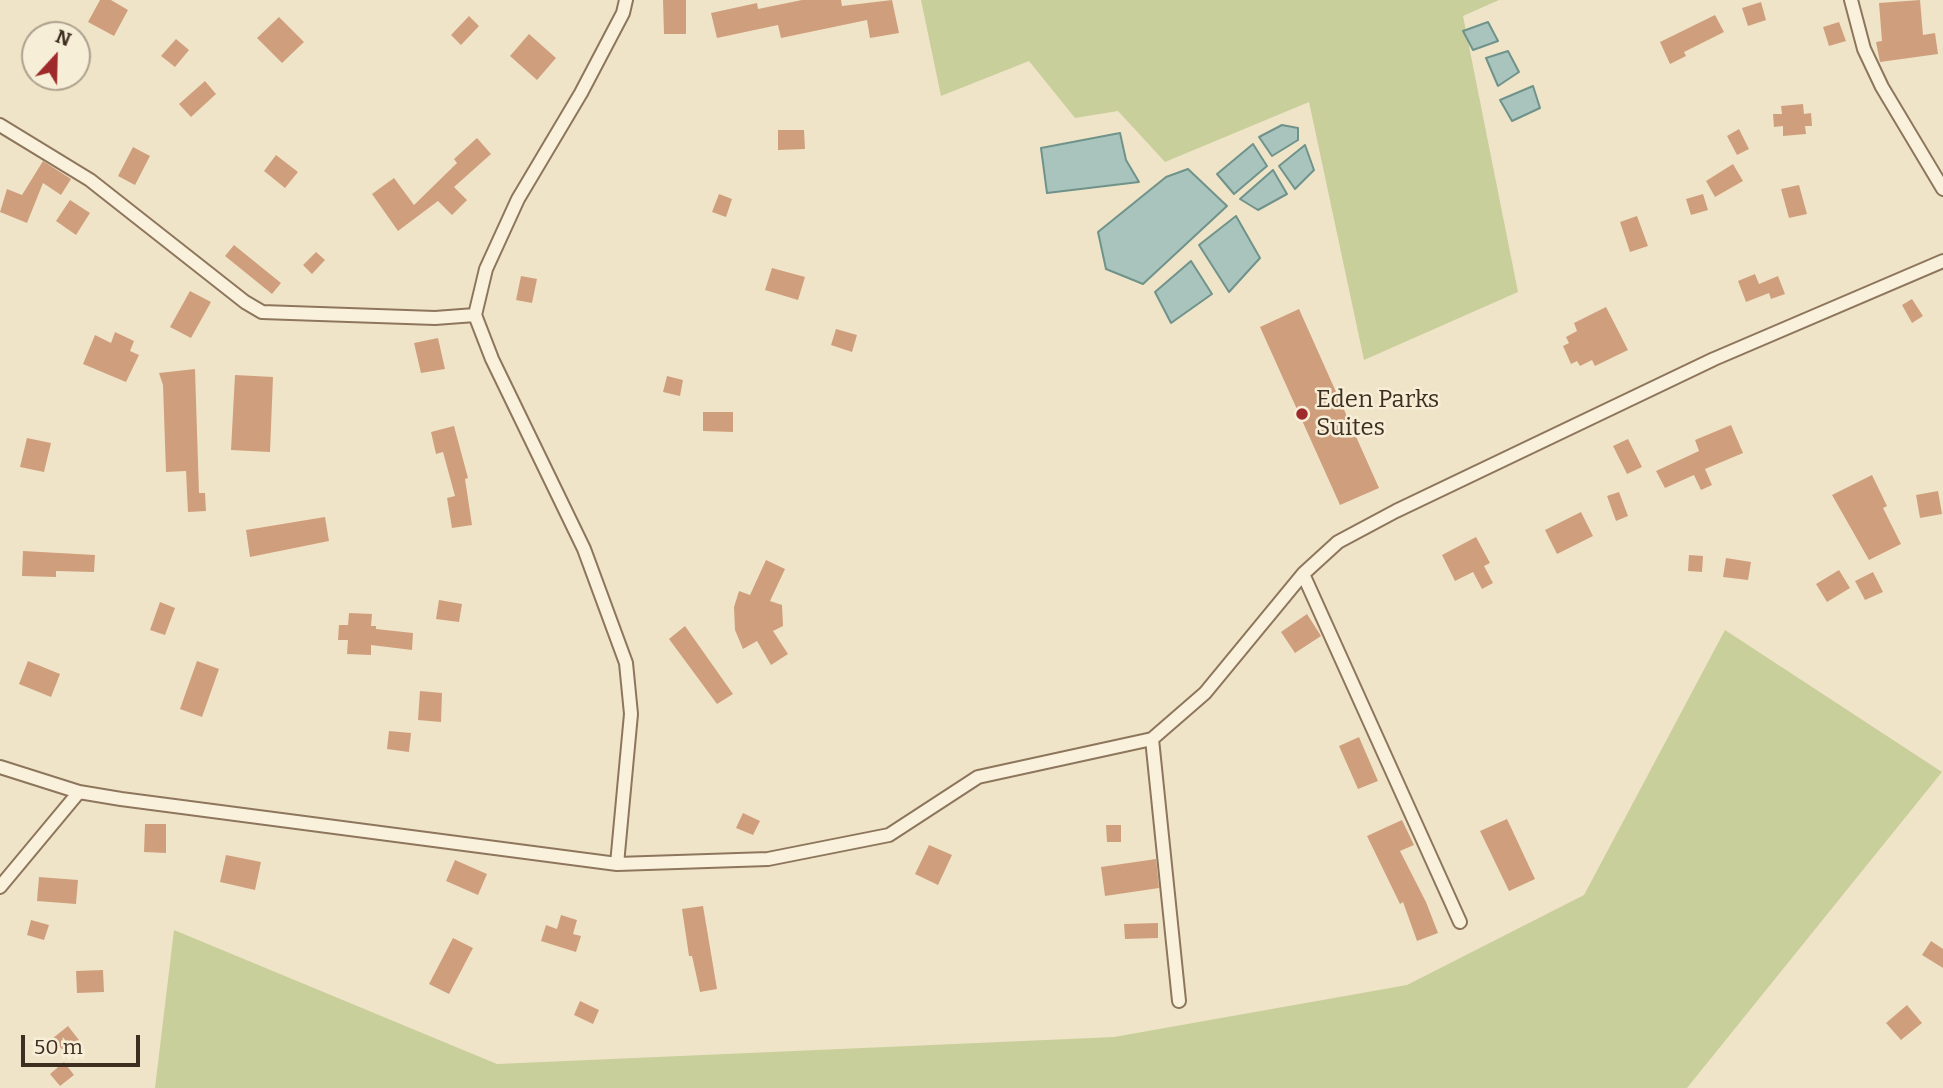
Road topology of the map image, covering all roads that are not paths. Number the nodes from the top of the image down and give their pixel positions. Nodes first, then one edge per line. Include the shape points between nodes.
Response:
1 (626, 0) edge
2 (1851, 0) edge
3 (0, 125) edge
4 (1943, 189) edge
5 (1943, 261) edge
6 (475, 315) junction
7 (1303, 574) junction
8 (1152, 739) junction
9 (0, 767) edge
10 (79, 793) junction
11 (617, 864) junction
12 (0, 887) edge
13 (1460, 922) dead end
14 (1179, 1001) dead end

1 - 6 street via 581,93 518,199 486,269
2 - 4 street via 1864,49 1882,88
3 - 6 street via 90,180 262,312 436,318
5 - 7 street via 1714,359 1396,511 1338,542
6 - 11 street via 584,549 626,663 631,715
7 - 8 street via 1205,693
7 - 13 street
8 - 11 street via 978,777 889,835 768,859
8 - 14 street
9 - 10 street
10 - 11 street
10 - 12 street

